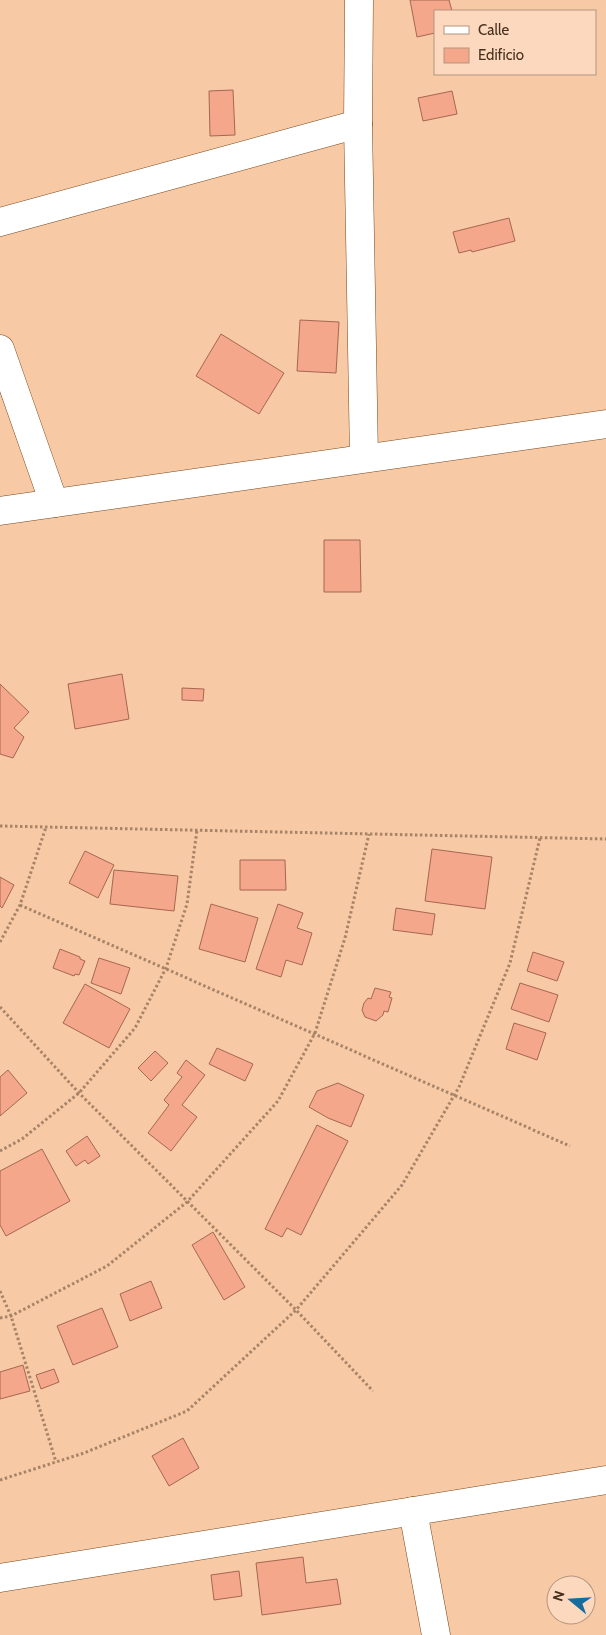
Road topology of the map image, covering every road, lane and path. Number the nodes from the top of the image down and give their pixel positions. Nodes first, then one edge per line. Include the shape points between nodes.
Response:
1 (359, 0) edge
2 (358, 124) junction
3 (0, 222) edge
4 (0, 349) edge
5 (606, 424) edge
6 (364, 458) junction
7 (54, 504) junction
8 (0, 511) edge
9 (0, 826) edge
10 (46, 827) junction
11 (197, 830) junction
12 (370, 834) junction
13 (540, 838) junction
14 (606, 839) edge
15 (20, 905) junction
16 (0, 942) edge
17 (166, 968) junction
18 (0, 1007) edge
19 (315, 1033) junction
20 (79, 1094) junction
21 (454, 1095) junction
22 (570, 1146) dead end
23 (0, 1152) edge
24 (187, 1202) junction
25 (0, 1291) edge
26 (296, 1310) junction
27 (11, 1316) junction
28 (0, 1318) edge
29 (373, 1390) dead end
30 (56, 1462) junction
31 (0, 1480) edge
32 (606, 1480) edge
33 (413, 1512) junction
34 (0, 1578) edge
35 (436, 1635) edge

1 - 2 street
2 - 3 street
2 - 6 street
4 - 7 street
5 - 6 street
6 - 7 street
7 - 8 street
9 - 10 path
10 - 11 path
10 - 15 path
11 - 12 path
11 - 17 path via 187,904
12 - 13 path
12 - 19 path via 345,938
13 - 14 path
13 - 21 path via 510,963
15 - 16 path
15 - 17 path
17 - 19 path
17 - 20 path via 135,1028
18 - 20 path
19 - 21 path
19 - 24 path via 278,1101
20 - 23 path via 22,1139
20 - 24 path
21 - 22 path
21 - 26 path via 402,1185
24 - 26 path
24 - 27 path via 107,1266
25 - 27 path
26 - 29 path
26 - 30 path via 187,1411 84,1454
27 - 28 path
27 - 30 path
30 - 31 path
32 - 33 street
33 - 34 street
33 - 35 street

